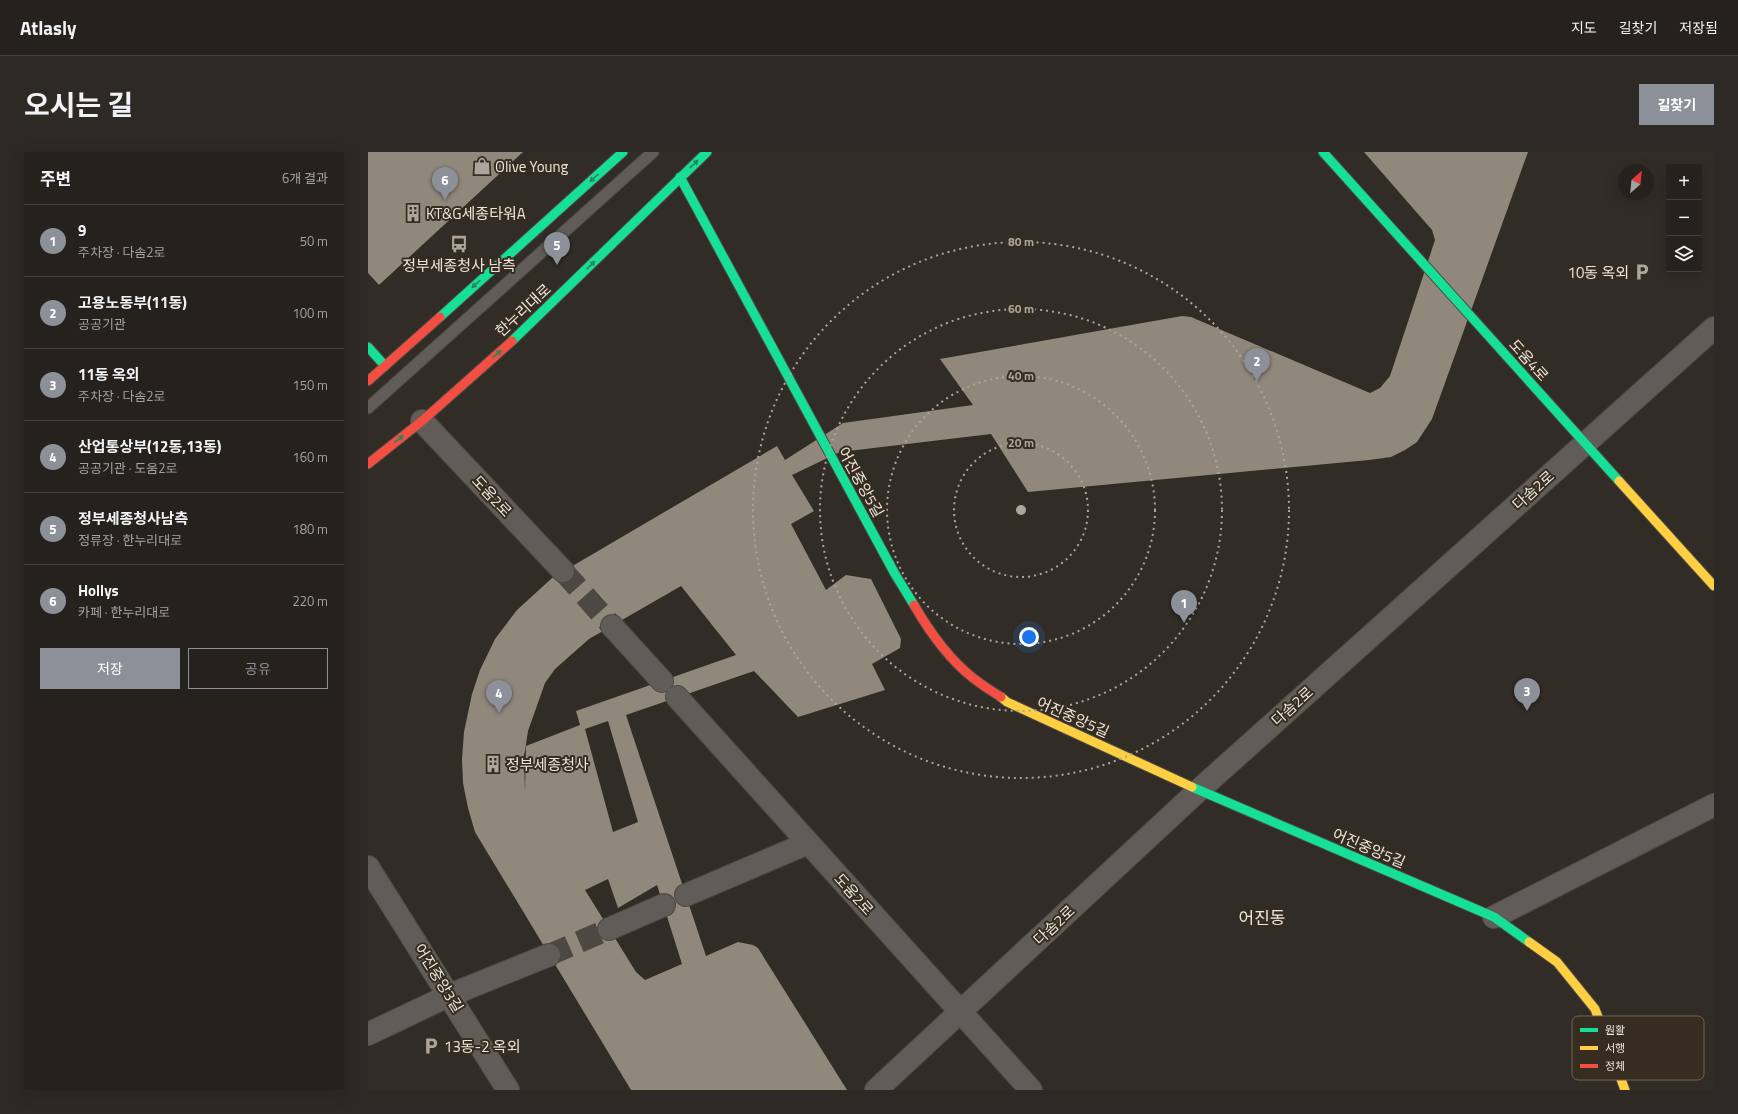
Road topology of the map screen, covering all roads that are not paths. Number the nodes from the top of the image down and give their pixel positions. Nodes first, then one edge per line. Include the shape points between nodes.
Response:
1 (623, 152) edge
2 (653, 152) edge
3 (707, 152) edge
4 (1323, 152) edge
5 (680, 177) junction
6 (1714, 328) edge
7 (368, 347) edge
8 (385, 366) junction
9 (368, 381) edge
10 (368, 408) edge
11 (422, 421) junction
12 (1585, 443) junction
13 (368, 464) edge
14 (563, 571) tunnel mouth
15 (1714, 586) edge
16 (612, 626) tunnel mouth
17 (662, 681) dead end
18 (677, 697) dead end
19 (1200, 790) junction
20 (1714, 805) edge
21 (808, 843) junction
22 (368, 867) edge
23 (686, 895) dead end
24 (664, 905) dead end
25 (1494, 917) junction
26 (609, 929) tunnel mouth
27 (549, 955) tunnel mouth
28 (450, 995) junction
29 (961, 1013) junction
30 (1598, 1016) edge
31 (368, 1034) edge
32 (1621, 1080) edge
33 (508, 1090) edge
34 (876, 1090) edge
35 (1031, 1090) edge
36 (1625, 1090) edge

1 -> 8 street
2 - 10 lane
5 -> 3 street, 한누리대로
4 - 12 street, 도움4로
11 -> 5 street, 한누리대로 via 524,330
5 - 19 street, 어진중앙5길 via 895,574 922,619 947,651 972,677 1007,702
6 - 12 street, 다솜2로
7 - 8 street
8 - 9 street
13 -> 11 street, 한누리대로
11 - 14 street, 도움2로
12 - 15 street, 도움4로
12 - 19 street, 다솜2로
16 - 17 street
18 - 21 street, 도움2로
19 - 25 street, 어진중앙5길
19 - 29 street, 다솜2로
20 - 25 street
21 - 23 street
21 - 29 street, 도움2로
22 - 28 street, 어진중앙3길
24 - 26 street
25 - 30 street, 어진중앙5길 via 1557,962 1595,1009
27 - 28 street
28 - 31 street
28 - 33 street, 어진중앙3길
29 - 34 street, 다솜2로
29 - 35 street, 도움2로
32 - 36 street, 어진중앙5길

